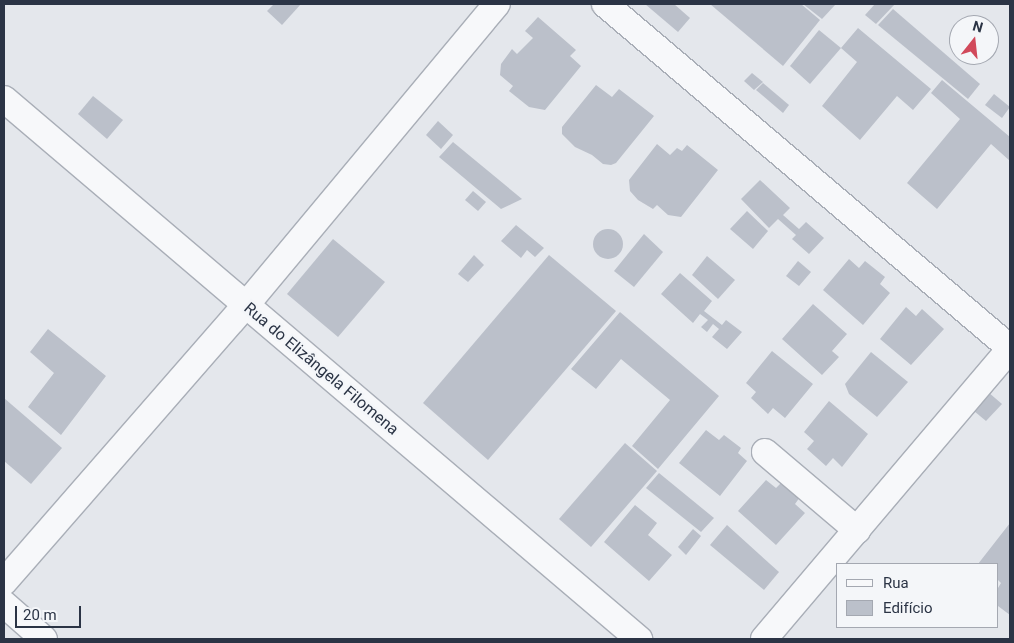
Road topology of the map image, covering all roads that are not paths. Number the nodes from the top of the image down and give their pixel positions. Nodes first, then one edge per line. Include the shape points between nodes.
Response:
1 (497, 4) edge
2 (605, 4) edge
3 (4, 99) edge
4 (246, 305) junction
5 (1010, 348) edge
6 (765, 452) dead end
7 (857, 530) junction
8 (4, 582) edge
9 (4, 604) edge
10 (44, 639) edge
11 (639, 639) edge
12 (764, 639) edge

1 - 4 street
2 - 5 street
3 - 4 street, Rua do Elizângela Filomena
4 - 8 street
4 - 11 street, Rua do Elizângela Filomena
5 - 7 street
6 - 7 street
7 - 12 street
9 - 10 street

